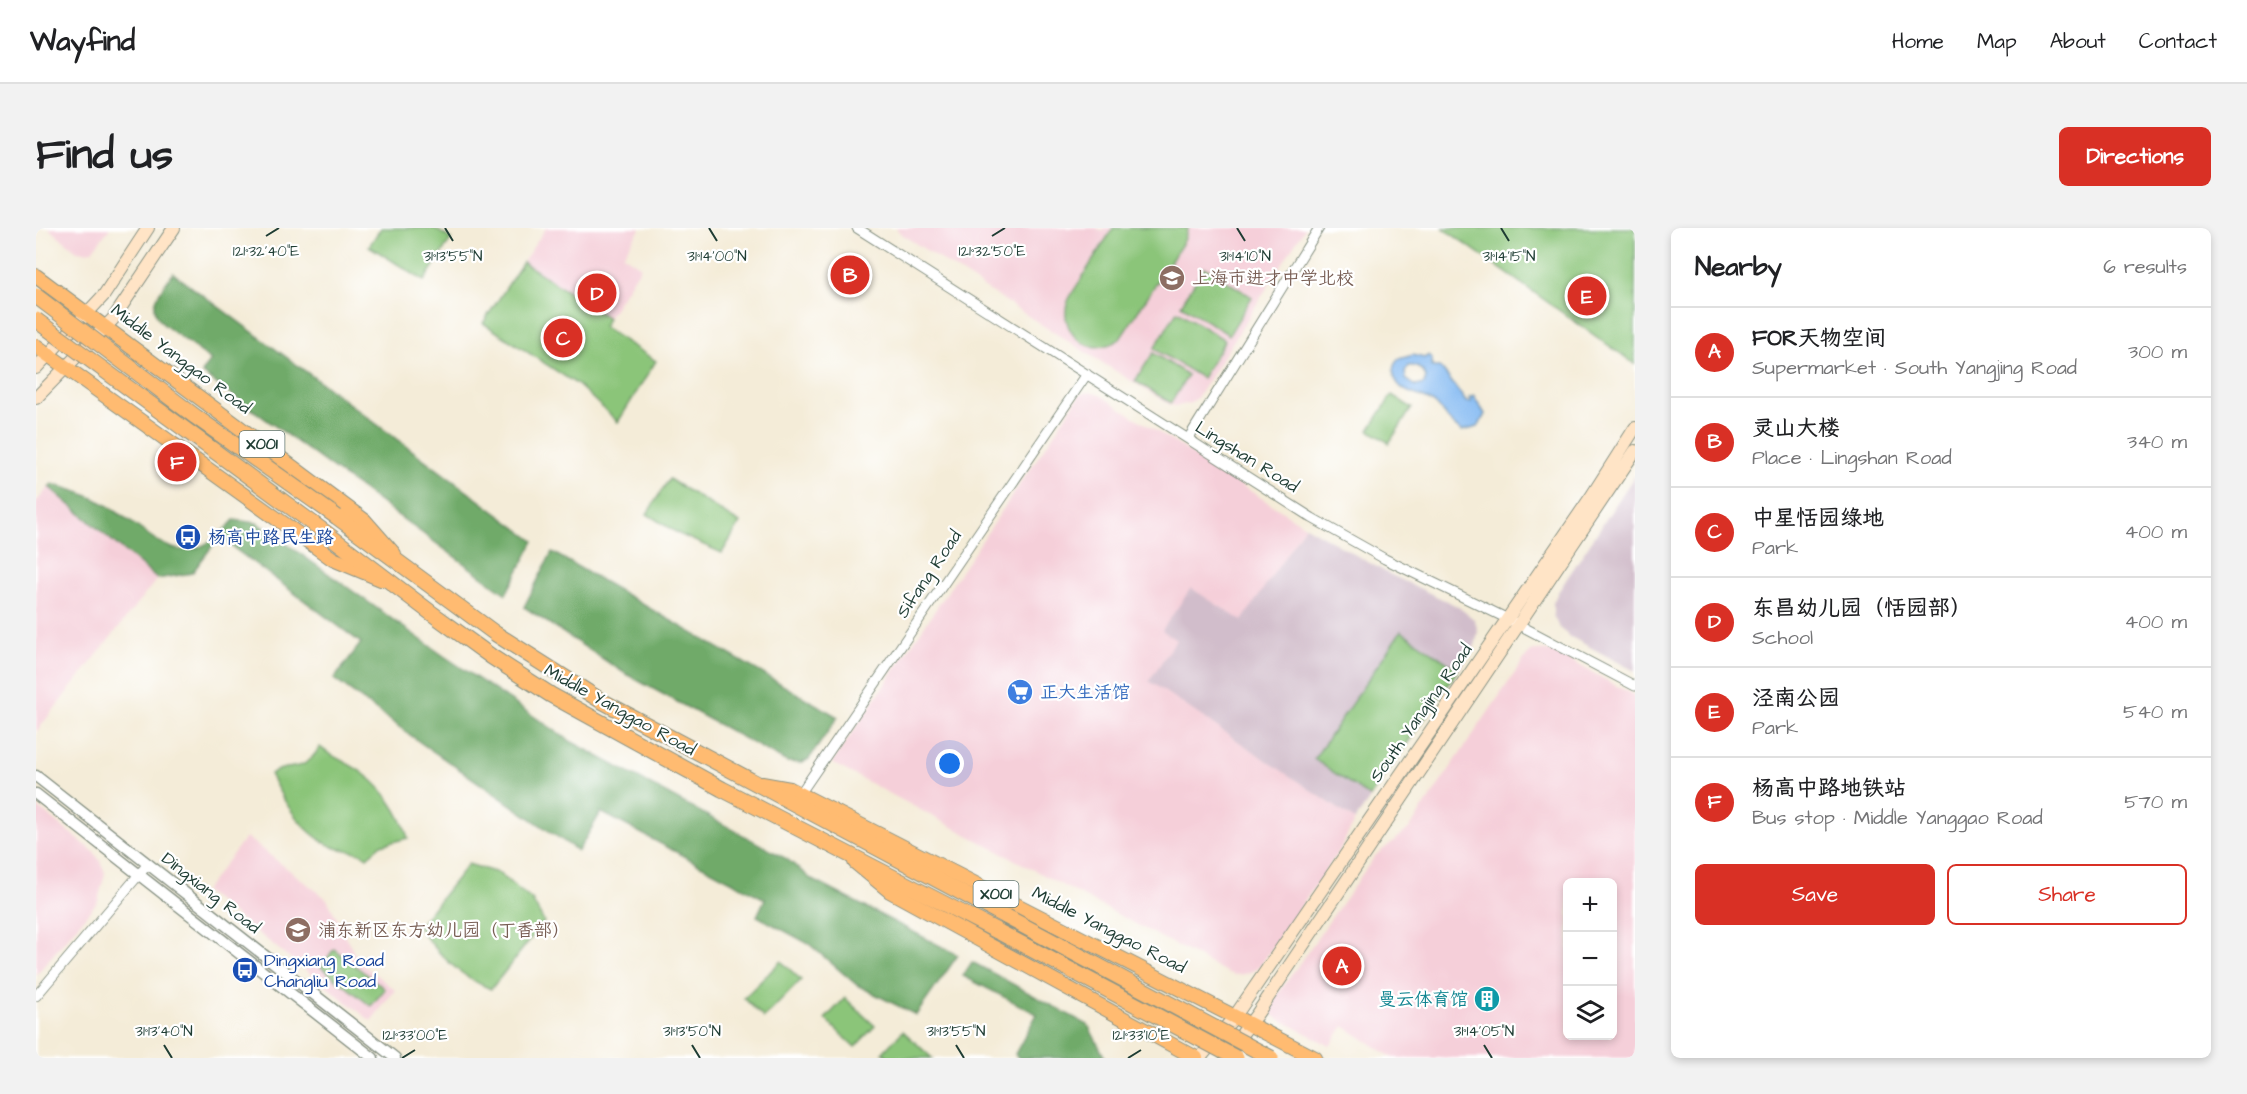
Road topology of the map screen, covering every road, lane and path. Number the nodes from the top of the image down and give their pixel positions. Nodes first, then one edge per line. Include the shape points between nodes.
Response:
1 (148, 228) edge
2 (174, 228) edge
3 (857, 228) edge
4 (1319, 228) edge
5 (36, 276) edge
6 (36, 296) edge
7 (86, 312) junction
8 (36, 320) edge
9 (106, 327) junction
10 (36, 346) edge
11 (48, 355) junction
12 (67, 367) junction
13 (36, 368) edge
14 (1087, 374) junction
15 (36, 398) edge
16 (1635, 428) edge
17 (1188, 439) junction
18 (1635, 451) edge
19 (408, 571) junction
20 (393, 584) junction
21 (1508, 619) junction
22 (1520, 625) junction
23 (1635, 686) edge
24 (36, 776) edge
25 (753, 783) junction
26 (36, 794) edge
27 (800, 794) junction
28 (840, 850) junction
29 (148, 864) junction
30 (139, 874) junction
31 (36, 996) edge
32 (1234, 1016) junction
33 (1250, 1024) junction
34 (1194, 1056) edge
35 (373, 1058) edge
36 (395, 1058) edge
37 (1223, 1058) edge
38 (1236, 1058) edge
39 (1271, 1058) edge
40 (1315, 1058) edge

1 - 7 main road via 104,296
2 - 9 main road
3 - 14 street, Lingshan Road
4 - 17 street
5 - 7 main road, Middle Yanggao Road / X001
6 - 19 highway, Middle Yanggao Road / X001, bridge
7 - 9 main road, Middle Yanggao Road / X001
7 - 11 main road
8 - 20 highway, Middle Yanggao Road / X001, bridge
9 - 12 main road
9 - 19 main road, Middle Yanggao Road / X001 via 364,521
10 - 11 main road, Middle Yanggao Road / X001
11 - 12 main road, Middle Yanggao Road / X001
11 - 13 main road
12 - 15 main road
12 - 20 main road, Middle Yanggao Road / X001 via 333,559
14 - 17 street, Lingshan Road
14 - 27 street, Sifang Road
16 - 21 main road, South Yangjing Road
17 - 21 street, Lingshan Road via 1348,539
18 - 22 main road, South Yangjing Road
19 - 25 highway, Middle Yanggao Road / X001 via 562,677
20 - 28 highway, Middle Yanggao Road / X001 via 551,695
21 - 22 street, Lingshan Road
21 - 32 main road, South Yangjing Road
22 - 23 street, Lingshan Road
22 - 33 main road, South Yangjing Road
24 - 29 street, Dingxiang Road
25 - 27 main road, Middle Yanggao Road / X001
25 - 39 highway, Middle Yanggao Road / X001, bridge
26 - 30 street, Dingxiang Road
27 - 32 main road, Middle Yanggao Road / X001
28 - 34 main road, Middle Yanggao Road / X001 via 890,891
28 - 38 highway, Middle Yanggao Road / X001, bridge
29 - 30 street
29 - 36 street, Dingxiang Road
30 - 31 street
30 - 35 street, Dingxiang Road
32 - 33 main road, Middle Yanggao Road / X001
32 - 34 main road, South Yangjing Road
33 - 37 main road, South Yangjing Road
33 - 40 main road, Middle Yanggao Road / X001

